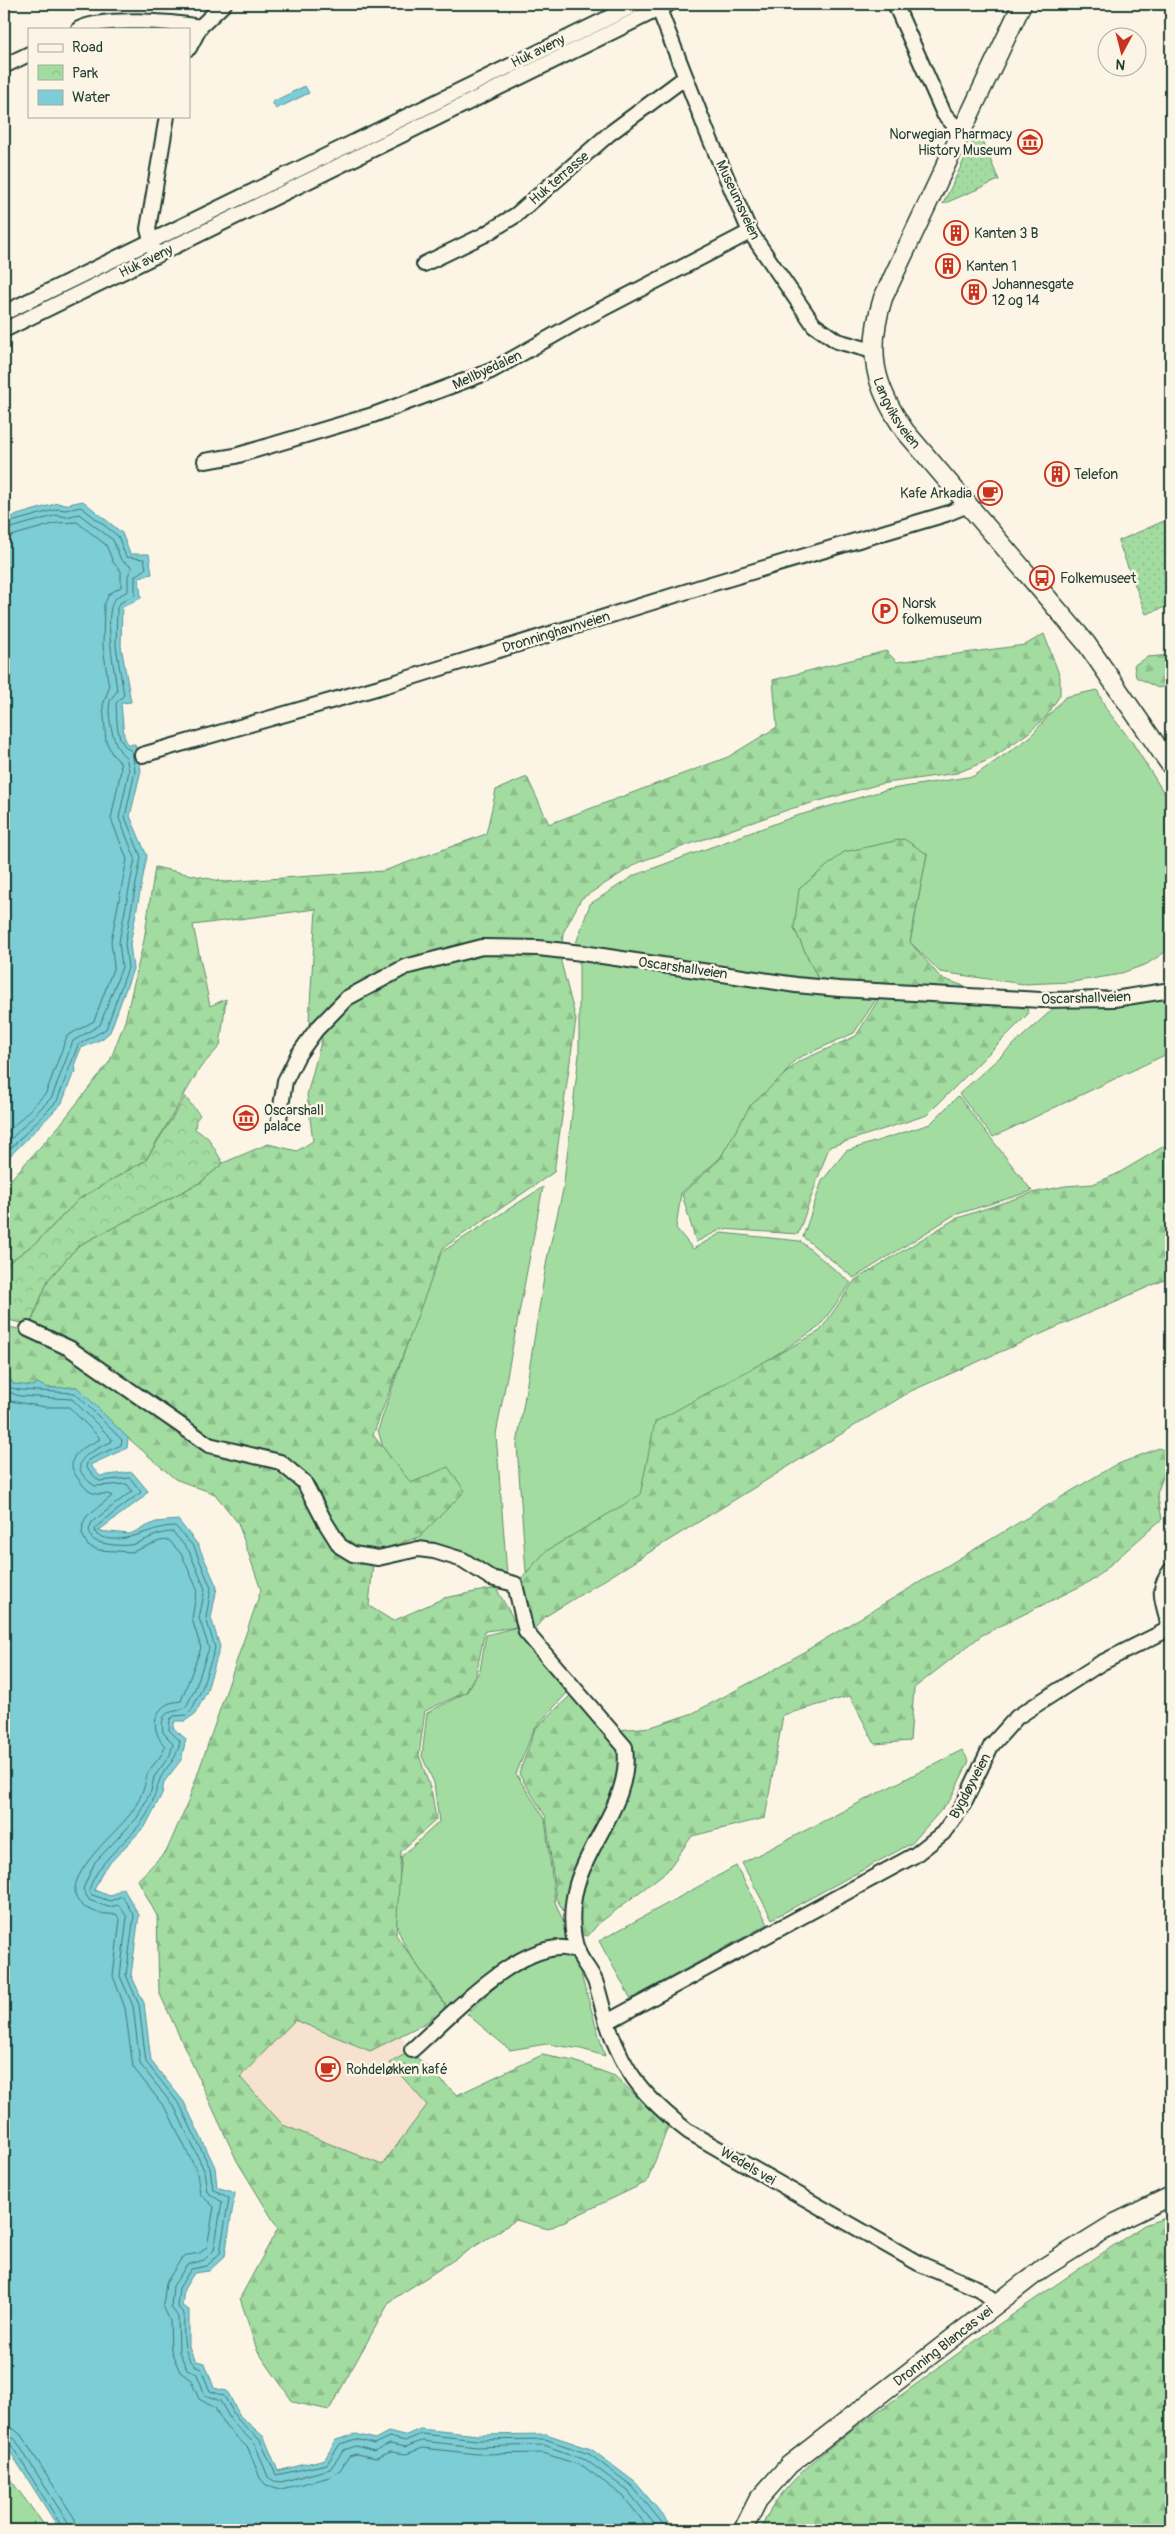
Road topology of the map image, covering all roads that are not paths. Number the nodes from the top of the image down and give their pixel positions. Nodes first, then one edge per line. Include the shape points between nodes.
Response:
1 (224, 4) edge
2 (637, 4) edge
3 (895, 4) edge
4 (1022, 4) edge
5 (662, 5) edge
6 (200, 27) junction
7 (84, 28) edge
8 (576, 33) junction
9 (190, 46) edge
10 (582, 47) junction
11 (28, 54) edge
12 (4, 66) edge
13 (500, 69) junction
14 (686, 79) junction
15 (508, 84) junction
16 (416, 110) junction
17 (167, 118) edge
18 (424, 125) junction
19 (963, 130) junction
20 (329, 153) junction
21 (337, 167) junction
22 (235, 200) junction
23 (241, 214) junction
24 (750, 232) junction
25 (150, 242) junction
26 (157, 256) junction
27 (424, 264) dead end
28 (45, 293) junction
29 (51, 308) junction
30 (4, 313) edge
31 (4, 330) edge
32 (873, 351) junction
33 (205, 462) dead end
34 (968, 505) junction
35 (142, 755) dead end
36 (1171, 766) edge
37 (1171, 990) edge
38 (280, 1119) dead end
39 (28, 1329) dead end
40 (1171, 1570) edge
41 (578, 1951) junction
42 (607, 2022) junction
43 (412, 2050) dead end
44 (1171, 2196) edge
45 (998, 2303) junction
46 (743, 2530) edge

1 - 6 street
2 - 8 street, Huk aveny
3 - 19 street via 944,114
4 - 19 street, Langviksveien
5 - 10 street, Huk aveny
5 - 14 street, Museumsveien
6 - 7 street via 159,20
6 - 9 street
8 - 10 street, Huk aveny
8 - 13 street, Huk aveny
10 - 15 street, Huk aveny
11 - 12 street
13 - 15 street, Huk aveny
13 - 16 street, Huk aveny
14 - 24 street, Museumsveien
14 - 27 street, Huk terrasse via 609,134 516,216
15 - 18 street, Huk aveny
16 - 18 street
16 - 20 street, Huk aveny
17 - 25 street via 148,229
18 - 21 street, Huk aveny
19 - 32 street, Langviksveien via 883,298
20 - 21 street
20 - 22 street, Huk aveny
21 - 23 street, Huk aveny
22 - 23 street
22 - 25 street, Huk aveny
23 - 26 street, Huk aveny
24 - 32 street, Museumsveien via 814,325 837,341
24 - 33 street, Mellbyedalen via 578,321 491,371 373,415
25 - 26 street
25 - 28 street, Huk aveny
26 - 29 street, Huk aveny
28 - 29 street
28 - 30 street, Huk aveny
29 - 31 street, Huk aveny
32 - 34 street, Langviksveien via 879,384 893,414
34 - 35 street, Dronninghavnveien via 390,684
34 - 36 street, Langviksveien via 1086,643
37 - 38 street, Oscarshallveien via 1114,999 1041,1000 839,989 582,953 482,947 405,967 347,998 316,1030 298,1055 285,1081
39 - 41 street, Wedels vei via 69,1348 209,1445 280,1462 304,1482 340,1546 353,1554 378,1558 418,1549 434,1551 463,1560 492,1578 515,1584 526,1632 625,1747 627,1765 621,1793 577,1884 572,1912
40 - 42 street, Bygdøyveien via 1162,1586 1162,1605 1168,1625 1164,1631 1101,1663 1017,1717 991,1746 962,1807 943,1833 915,1855
41 - 42 street, Wedels vei via 595,1981
41 - 43 street via 560,1947 540,1952 503,1971
42 - 45 street, Wedels vei via 620,2057 636,2084 689,2132 918,2263 979,2289
44 - 45 street, Dronning Blancas vei via 1093,2236 1043,2268
45 - 46 street, Dronning Blancas vei via 790,2465 758,2500

